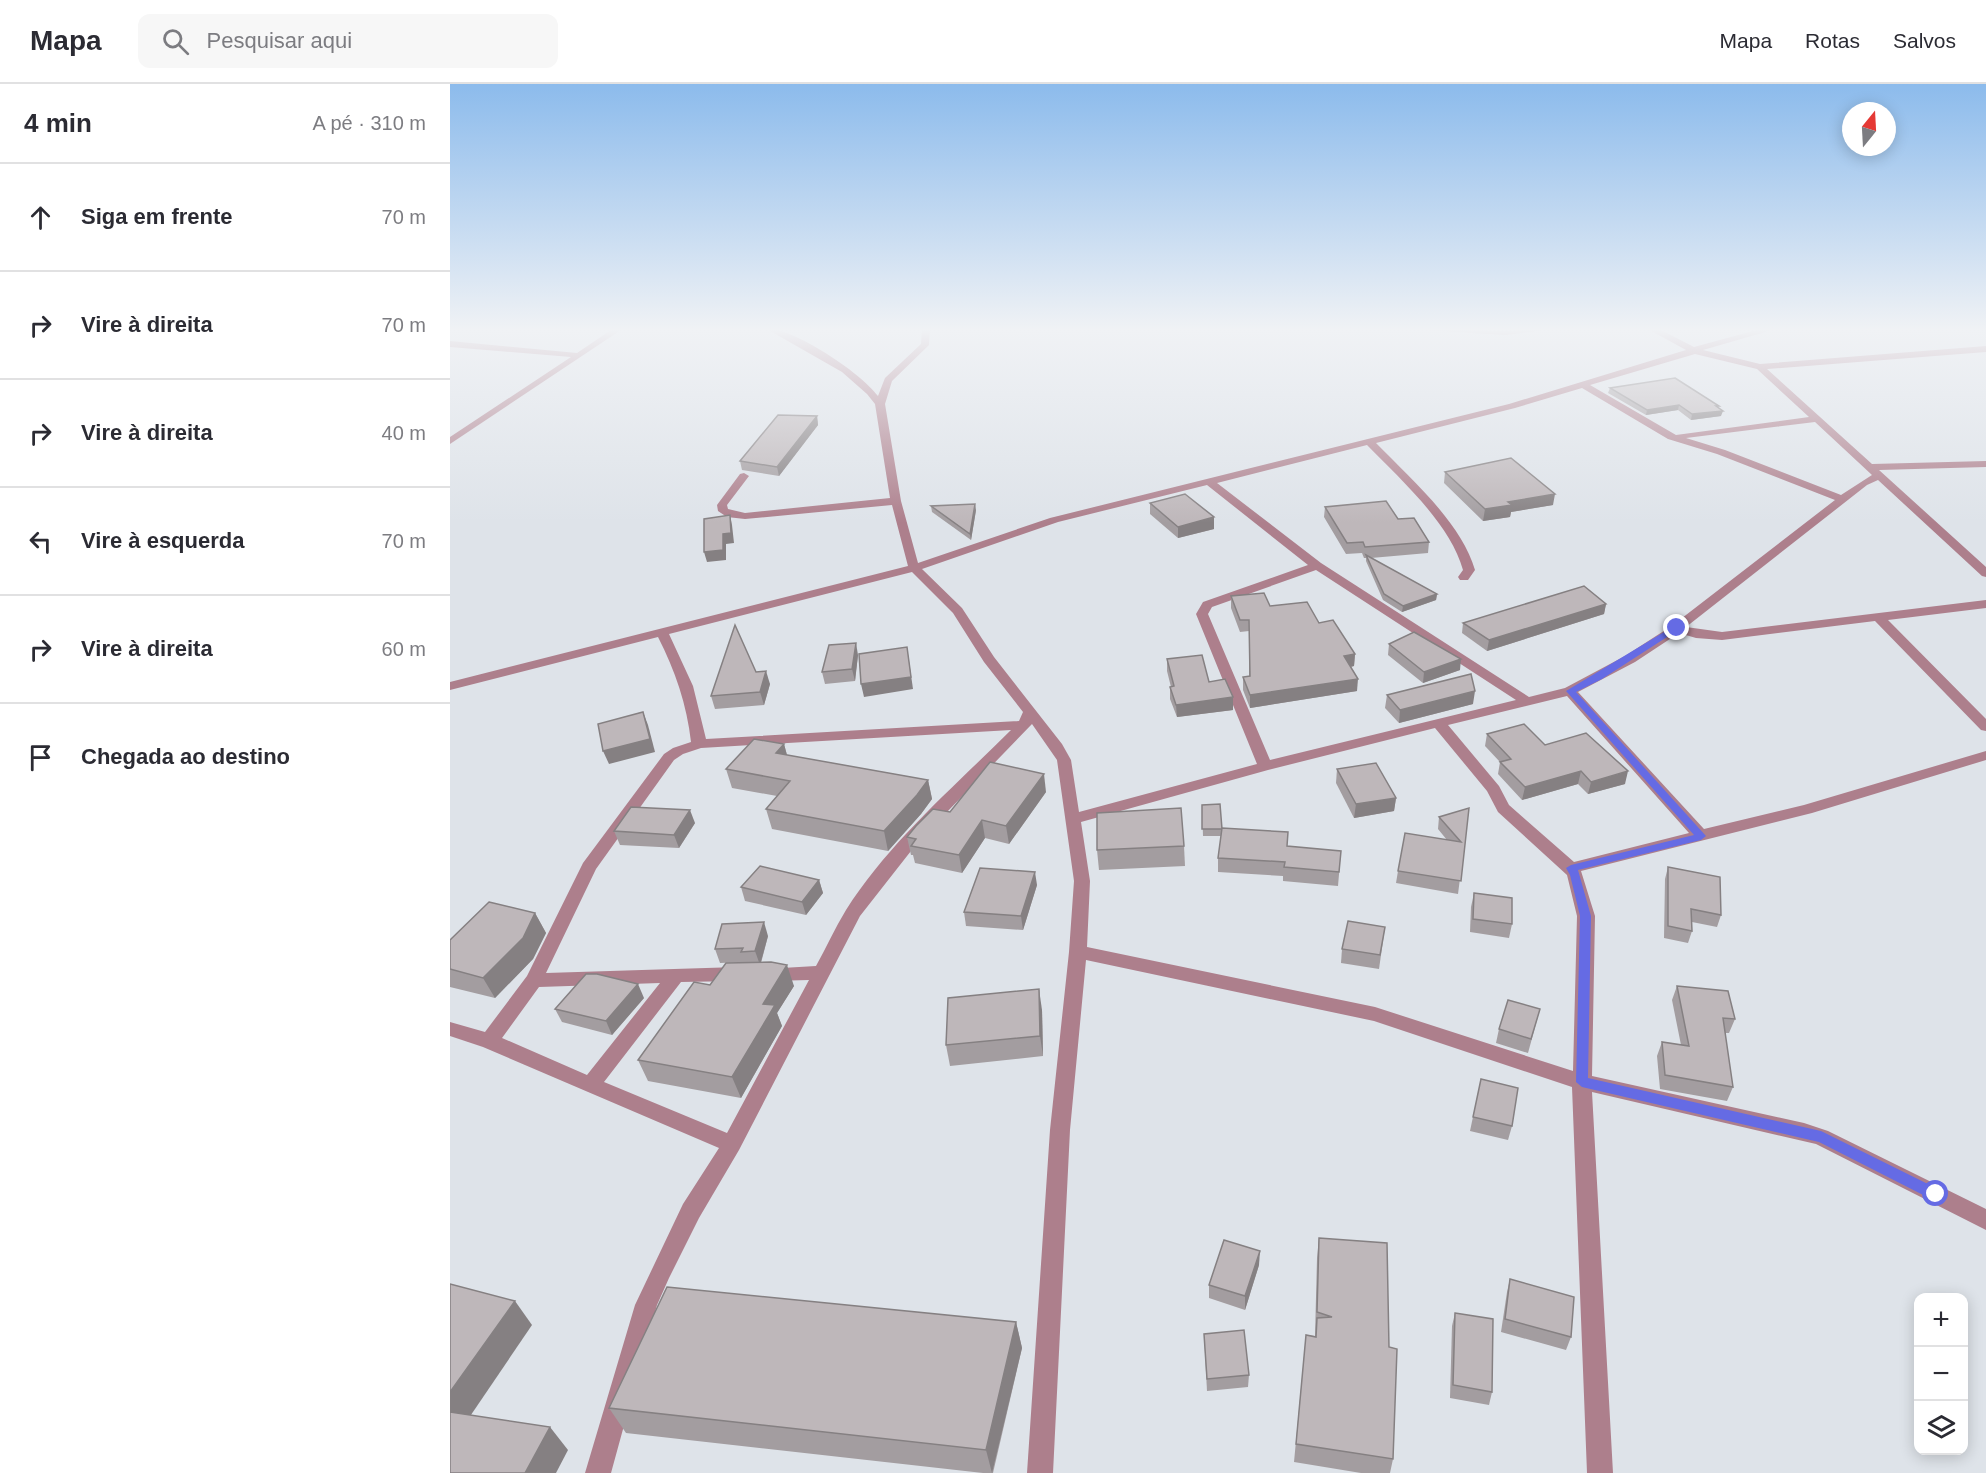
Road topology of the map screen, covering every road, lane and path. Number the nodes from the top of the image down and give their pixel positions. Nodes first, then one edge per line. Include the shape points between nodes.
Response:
1 (522, 393) edge
2 (873, 393) edge
3 (884, 393) edge
4 (1555, 393) edge
5 (1597, 393) edge
6 (1788, 393) edge
7 (880, 405) junction
8 (1816, 419) junction
9 (1671, 437) junction
10 (450, 441) edge
11 (1369, 442) junction
12 (1986, 464) edge
13 (1869, 467) junction
14 (1879, 475) junction
15 (744, 476) dead end
16 (1209, 482) junction
17 (1842, 500) junction
18 (896, 501) junction
19 (1317, 567) junction
20 (914, 568) junction
21 (1986, 573) edge
22 (1464, 577) dead end
23 (1986, 604) edge
24 (1878, 617) junction
25 (1677, 628) junction
26 (662, 632) junction
27 (450, 686) edge
28 (1570, 691) junction
29 (1528, 702) junction
30 (1027, 719) junction
31 (1440, 725) junction
32 (1986, 727) edge
33 (699, 744) junction
34 (1986, 755) edge
35 (1265, 766) junction
36 (1072, 819) junction
37 (1701, 836) junction
38 (1571, 868) junction
39 (1078, 952) junction
40 (822, 973) junction
41 (678, 975) junction
42 (534, 980) junction
43 (450, 1029) edge
44 (489, 1041) junction
45 (1582, 1082) junction
46 (590, 1085) junction
47 (732, 1144) junction
48 (1986, 1220) edge
49 (598, 1473) edge
50 (1040, 1473) edge
51 (1600, 1473) edge

1 - 10 street
2 - 7 street
3 - 7 street
4 - 11 street
5 - 9 street
6 - 8 street
7 - 18 street
8 - 9 street
8 - 13 street
9 - 17 street via 1721,452
11 - 16 street
11 - 22 street via 1411,484 1465,553 1469,570
12 - 13 street
13 - 14 street
14 - 17 street
14 - 21 street
15 - 18 street via 723,505 723,511 731,515
16 - 19 street
16 - 20 street via 1053,520
17 - 25 street
18 - 20 street
19 - 29 street
19 - 35 street via 1207,605 1202,615
20 - 26 street
20 - 30 street via 958,611
23 - 24 street
24 - 25 street via 1722,636
24 - 32 street
25 - 28 street
26 - 27 street
26 - 33 street via 679,664 697,719
28 - 29 street
28 - 37 street
29 - 31 street
30 - 33 street
30 - 36 street via 1055,744 1064,760
30 - 40 street via 870,887
31 - 35 street
31 - 38 street via 1494,789 1509,814
33 - 42 street via 669,758 589,867
34 - 37 street via 1807,809
35 - 36 street
36 - 39 street via 1082,881
37 - 38 street
38 - 45 street via 1586,916
39 - 45 street via 1375,1014
39 - 50 street via 1060,1130
40 - 41 street
40 - 47 street
41 - 42 street
41 - 46 street
42 - 44 street
43 - 44 street
44 - 46 street
45 - 48 street via 1821,1137
45 - 51 street
46 - 47 street
47 - 49 street via 691,1211 646,1305

